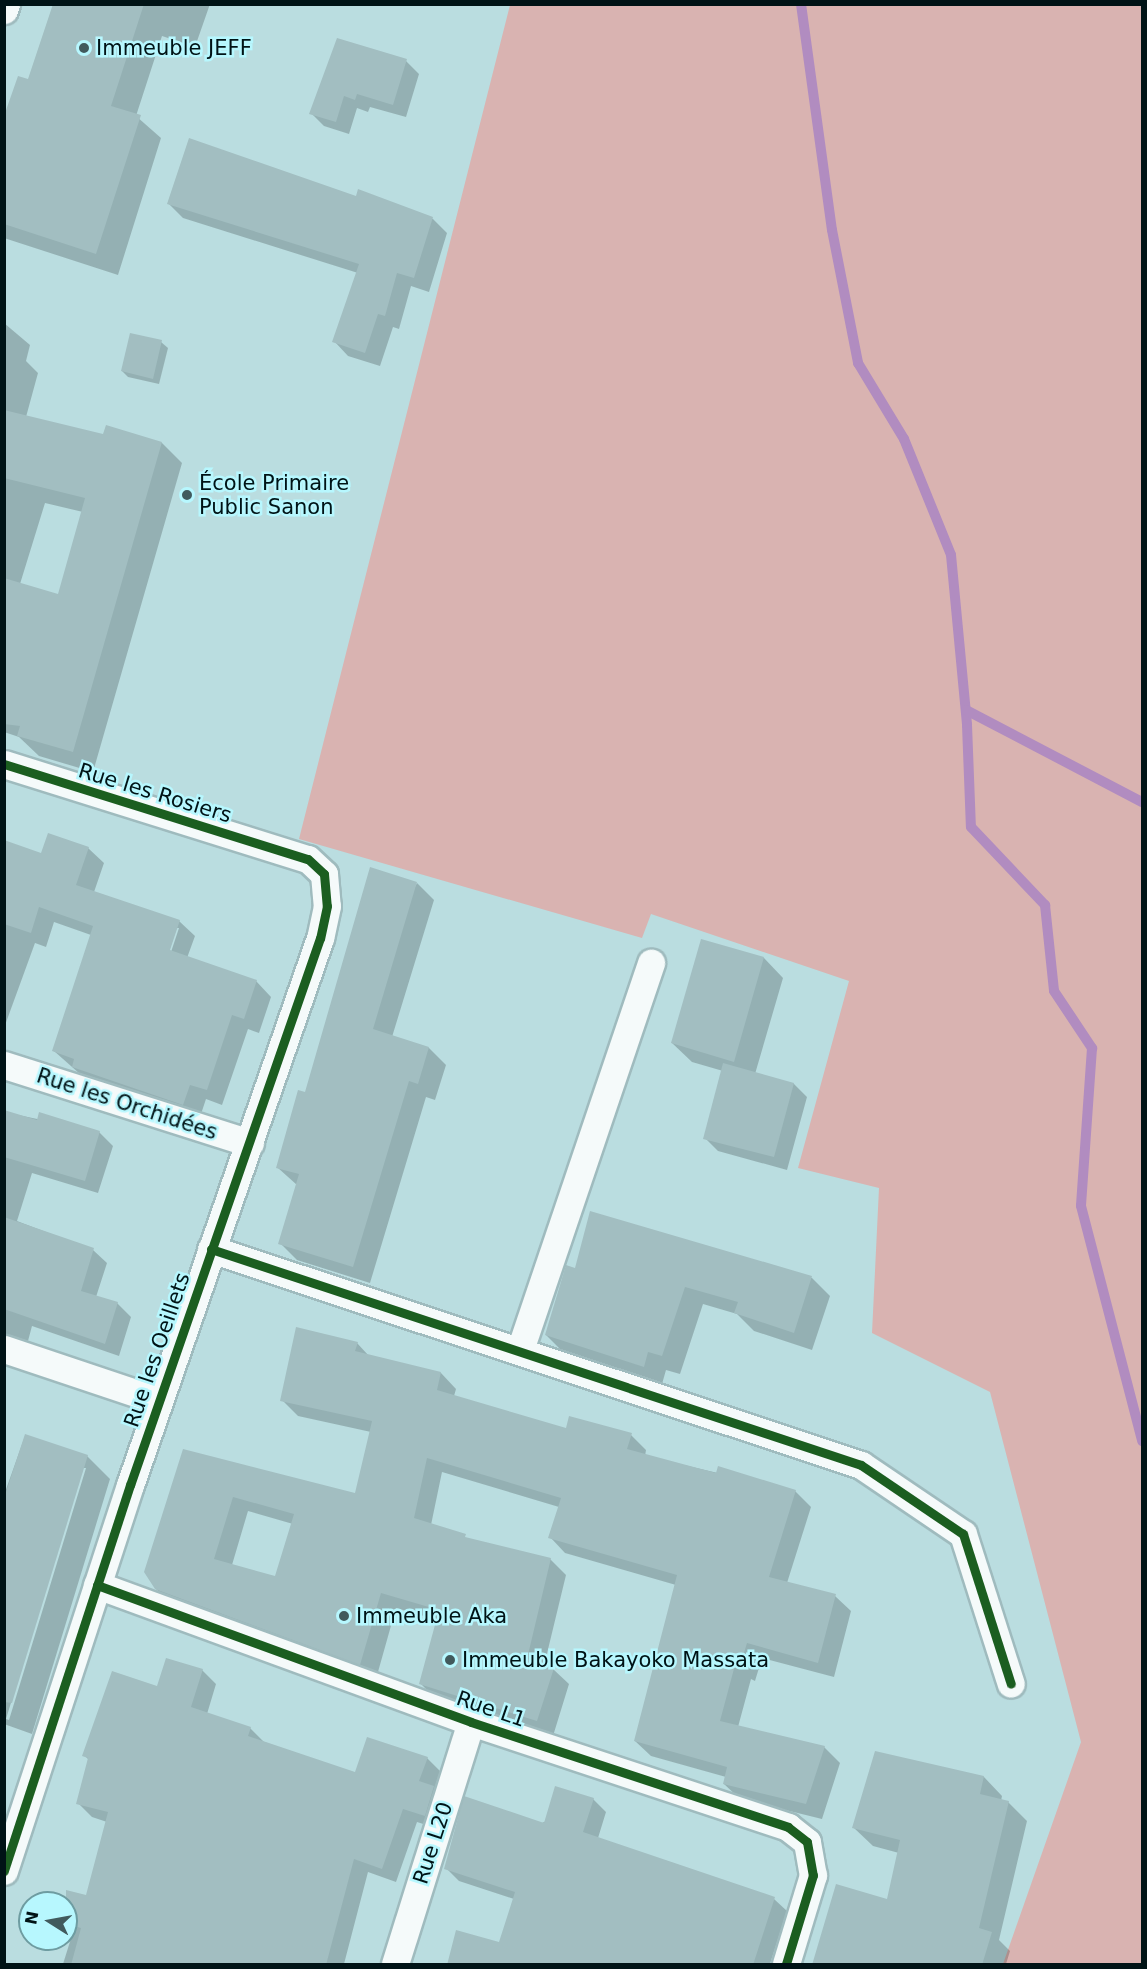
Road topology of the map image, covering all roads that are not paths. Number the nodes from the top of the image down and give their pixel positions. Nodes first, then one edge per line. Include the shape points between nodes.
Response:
1 (6, 4) edge
2 (4, 9) edge
3 (4, 764) edge
4 (296, 855) joint
5 (651, 963) dead end
6 (4, 1065) edge
7 (250, 1143) junction
8 (211, 1249) junction
9 (4, 1349) edge
10 (520, 1350) junction
11 (159, 1401) junction
12 (97, 1586) junction
13 (1011, 1684) dead end
14 (471, 1722) junction
15 (4, 1871) edge
16 (395, 1965) edge
17 (786, 1965) edge

1 - 2 street
3 - 4 street, Rue les Rosiers
4 - 7 street, Rue les Oeillets via 308,859 324,874 327,906
5 - 10 street
6 - 7 street, Rue les Orchidées
7 - 8 street, Rue les Oeillets
8 - 10 street
8 - 11 street, Rue les Oeillets
9 - 11 street
10 - 13 street via 861,1465 953,1525 963,1534
11 - 12 street, Rue les Oeillets
12 - 14 street, Rue L1
12 - 15 street, Rue les Oeillets
14 - 16 street, Rue L20
14 - 17 street, Rue L1 via 797,1832 807,1842 813,1875

